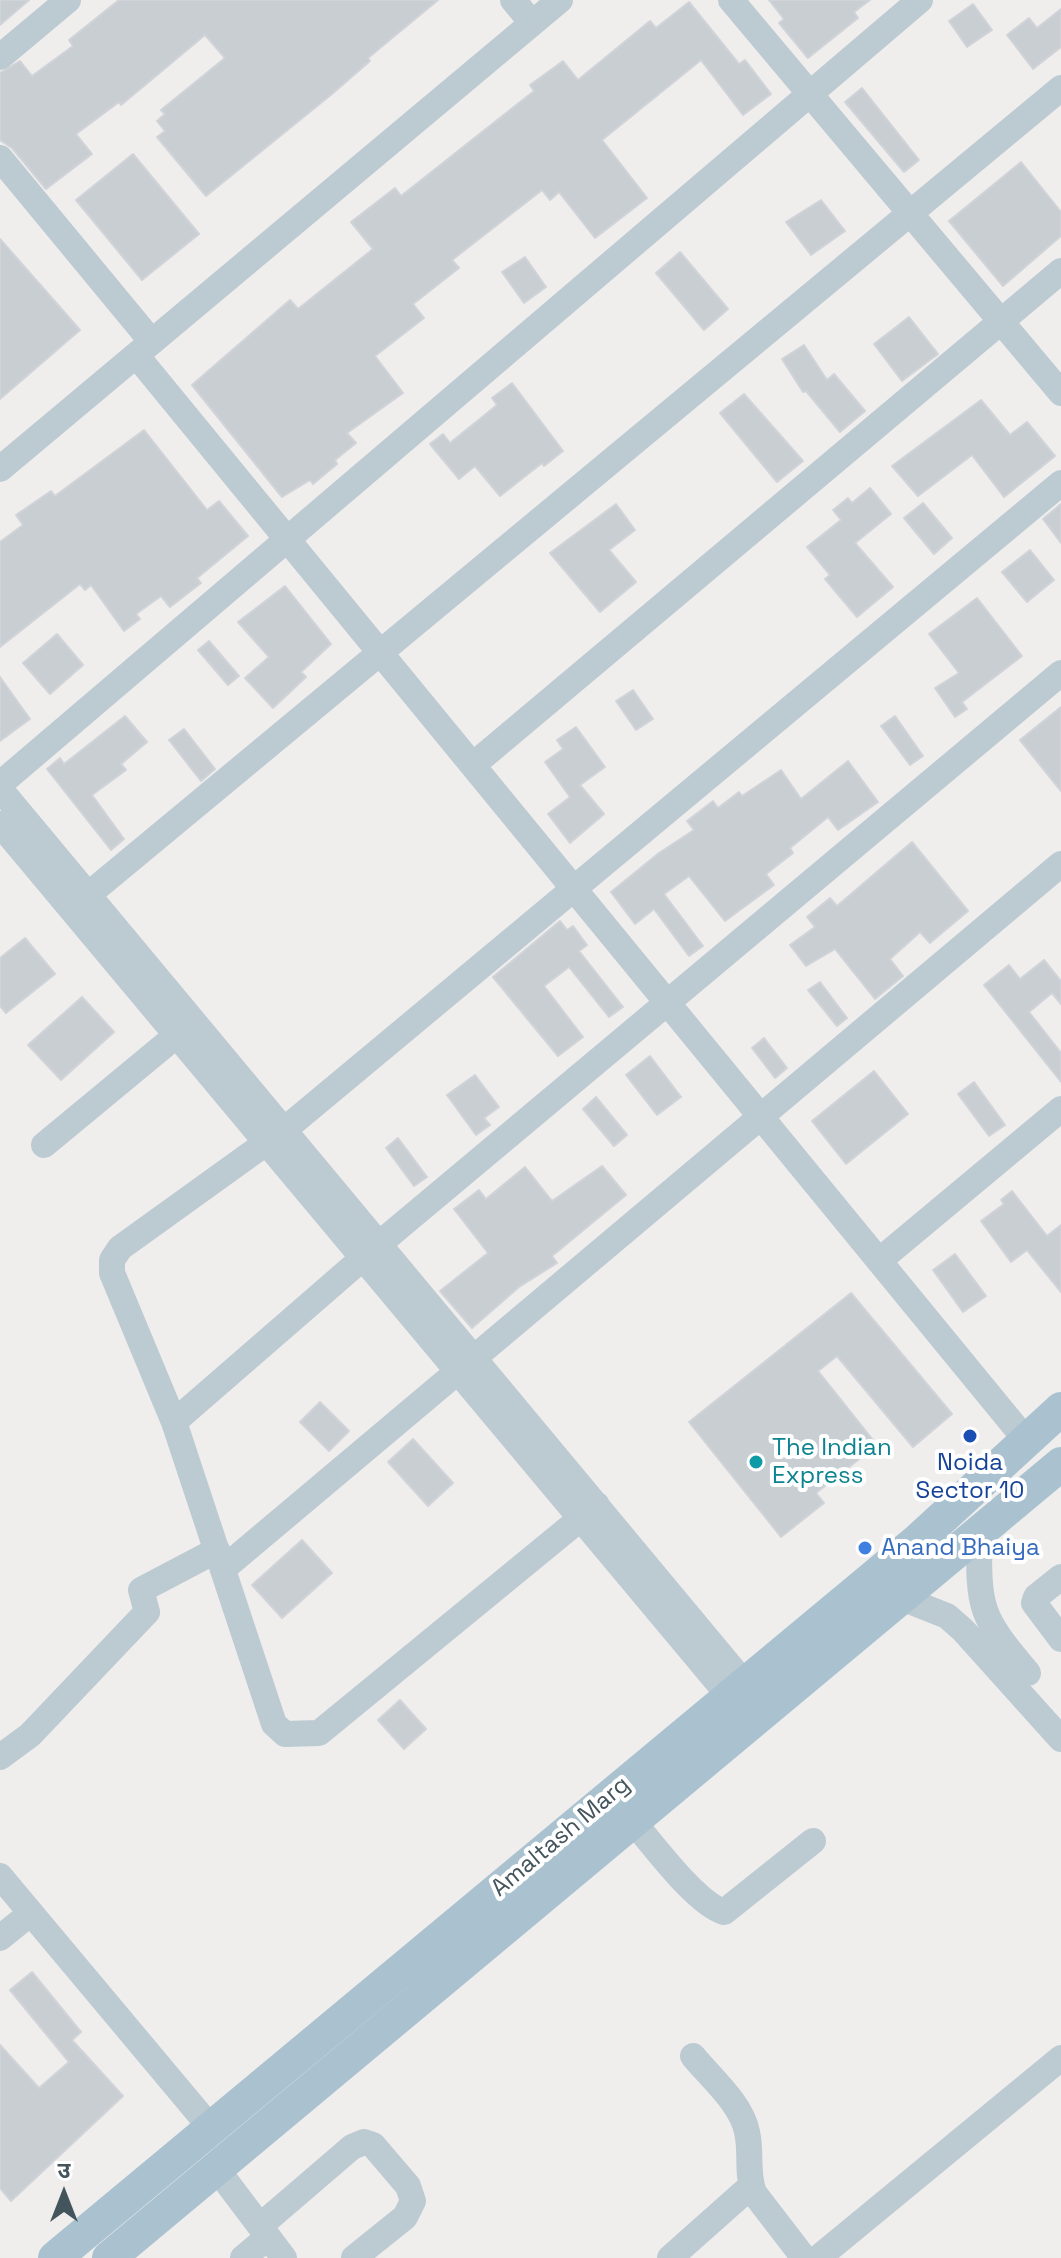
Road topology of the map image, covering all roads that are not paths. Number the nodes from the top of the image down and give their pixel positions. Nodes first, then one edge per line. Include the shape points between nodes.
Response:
1 (68, 0) edge
2 (513, 0) edge
3 (560, 0) edge
4 (731, 0) edge
5 (920, 0) edge
6 (532, 23) junction
7 (0, 57) edge
8 (1061, 88) edge
9 (810, 94) junction
10 (0, 158) edge
11 (910, 213) junction
12 (1061, 271) edge
13 (1001, 321) junction
14 (144, 348) junction
15 (1061, 393) edge
16 (0, 469) edge
17 (1061, 483) edge
18 (288, 539) junction
19 (380, 652) junction
20 (1061, 673) edge
21 (473, 765) junction
22 (0, 786) edge
23 (0, 824) edge
24 (1061, 864) edge
25 (574, 888) junction
26 (79, 902) junction
27 (668, 1002) junction
28 (185, 1028) junction
29 (1061, 1109) edge
30 (762, 1117) junction
31 (275, 1137) junction
32 (44, 1145) dead end
33 (371, 1251) junction
34 (880, 1260) junction
35 (467, 1366) junction
36 (1061, 1409) edge
37 (174, 1422) junction
38 (1026, 1440) junction
39 (1061, 1464) edge
40 (589, 1512) junction
41 (979, 1532) junction
42 (220, 1560) junction
43 (1061, 1577) edge
44 (899, 1597) junction
45 (981, 1604) junction
46 (955, 1622) junction
47 (1061, 1639) edge
48 (737, 1690) junction
49 (1061, 1712) edge
50 (1061, 1739) edge
51 (0, 1757) edge
52 (631, 1819) junction
53 (813, 1841) dead end
54 (0, 1876) edge
55 (31, 1913) junction
56 (0, 1938) edge
57 (693, 2056) dead end
58 (1061, 2058) edge
59 (211, 2128) junction
60 (216, 2168) junction
61 (751, 2186) junction
62 (264, 2231) junction
63 (55, 2258) edge
64 (109, 2258) edge
65 (243, 2258) edge
66 (284, 2258) edge
67 (354, 2258) edge
68 (670, 2258) edge
69 (804, 2258) edge
70 (818, 2258) edge

1 - 7 street
2 - 6 street
3 - 6 street
4 - 9 street
5 - 9 street
6 - 14 street
8 - 11 street
9 - 11 street
9 - 18 street
10 - 14 street
11 - 13 street
11 - 19 street
12 - 13 street
13 - 15 street
13 - 21 street
14 - 16 street
14 - 18 street
17 - 25 street
18 - 19 street
18 - 22 street
19 - 21 street
19 - 26 street
20 - 27 street
21 - 25 street
22 - 26 street
23 - 26 street
24 - 30 street
25 - 27 street
25 - 31 street
26 - 28 street
27 - 30 street
27 - 33 street
28 - 31 street
28 - 32 street
29 - 34 street
30 - 34 street
30 - 35 street
31 - 33 street
31 - 37 street via 120,1248 112,1260 112,1273
33 - 35 street
33 - 37 street
34 - 38 street
35 - 40 street
35 - 42 street
36 - 38 main road, Amaltash Marg
37 - 42 street
38 - 48 main road, Amaltash Marg via 917,1541
39 - 41 main road, Amaltash Marg
40 - 42 street via 319,1733 302,1736 285,1734 274,1724
40 - 48 street
41 - 44 main road, Amaltash Marg
41 - 45 street
42 - 51 street via 141,1590 147,1612 30,1735
43 - 47 street via 1034,1603
44 - 46 street
44 - 52 main road, Amaltash Marg
45 - 46 street via 976,1620
45 - 49 street via 989,1623
46 - 50 street
48 - 59 main road, Amaltash Marg
52 - 53 street via 691,1887 724,1912
52 - 60 main road, Amaltash Marg
54 - 55 street
55 - 56 street
55 - 59 street
57 - 61 street via 747,2127
58 - 70 street
59 - 63 main road, Amaltash Marg
60 - 62 street
60 - 64 main road, Amaltash Marg
61 - 68 street
61 - 69 street
62 - 65 street
62 - 66 street
62 - 67 street via 352,2147 364,2142 373,2145 408,2186 413,2201 405,2217

